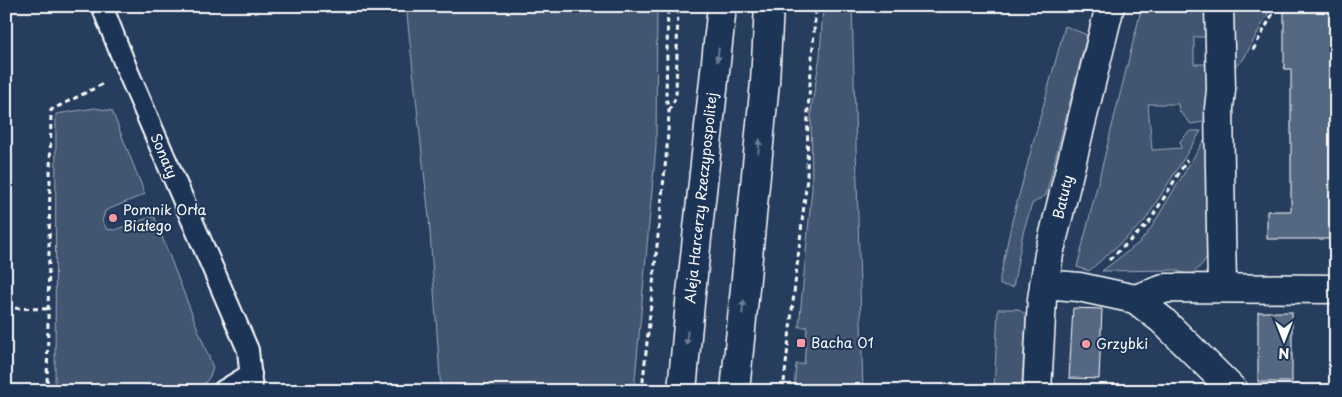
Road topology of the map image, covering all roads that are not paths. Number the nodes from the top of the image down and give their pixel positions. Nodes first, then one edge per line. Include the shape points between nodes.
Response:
1 (102, 6) edge
2 (722, 6) edge
3 (769, 6) edge
4 (1110, 6) edge
5 (1219, 6) edge
6 (1044, 284) junction
7 (1222, 288) junction
8 (1336, 290) edge
9 (1135, 299) junction
10 (252, 382) edge
11 (223, 391) edge
12 (682, 391) edge
13 (735, 391) edge
14 (1037, 391) edge
15 (1234, 391) edge

1 - 10 lane, Sonaty via 248,350
2 -> 12 street, Aleja Harcerzy Rzeczypospolitej
13 -> 3 street via 765,91
4 - 6 street, Batuty
5 - 7 street
6 - 9 street via 1079,287
6 - 14 street, Batuty
7 - 8 street
7 - 9 street via 1167,288
9 - 15 street via 1162,320
10 - 11 lane

